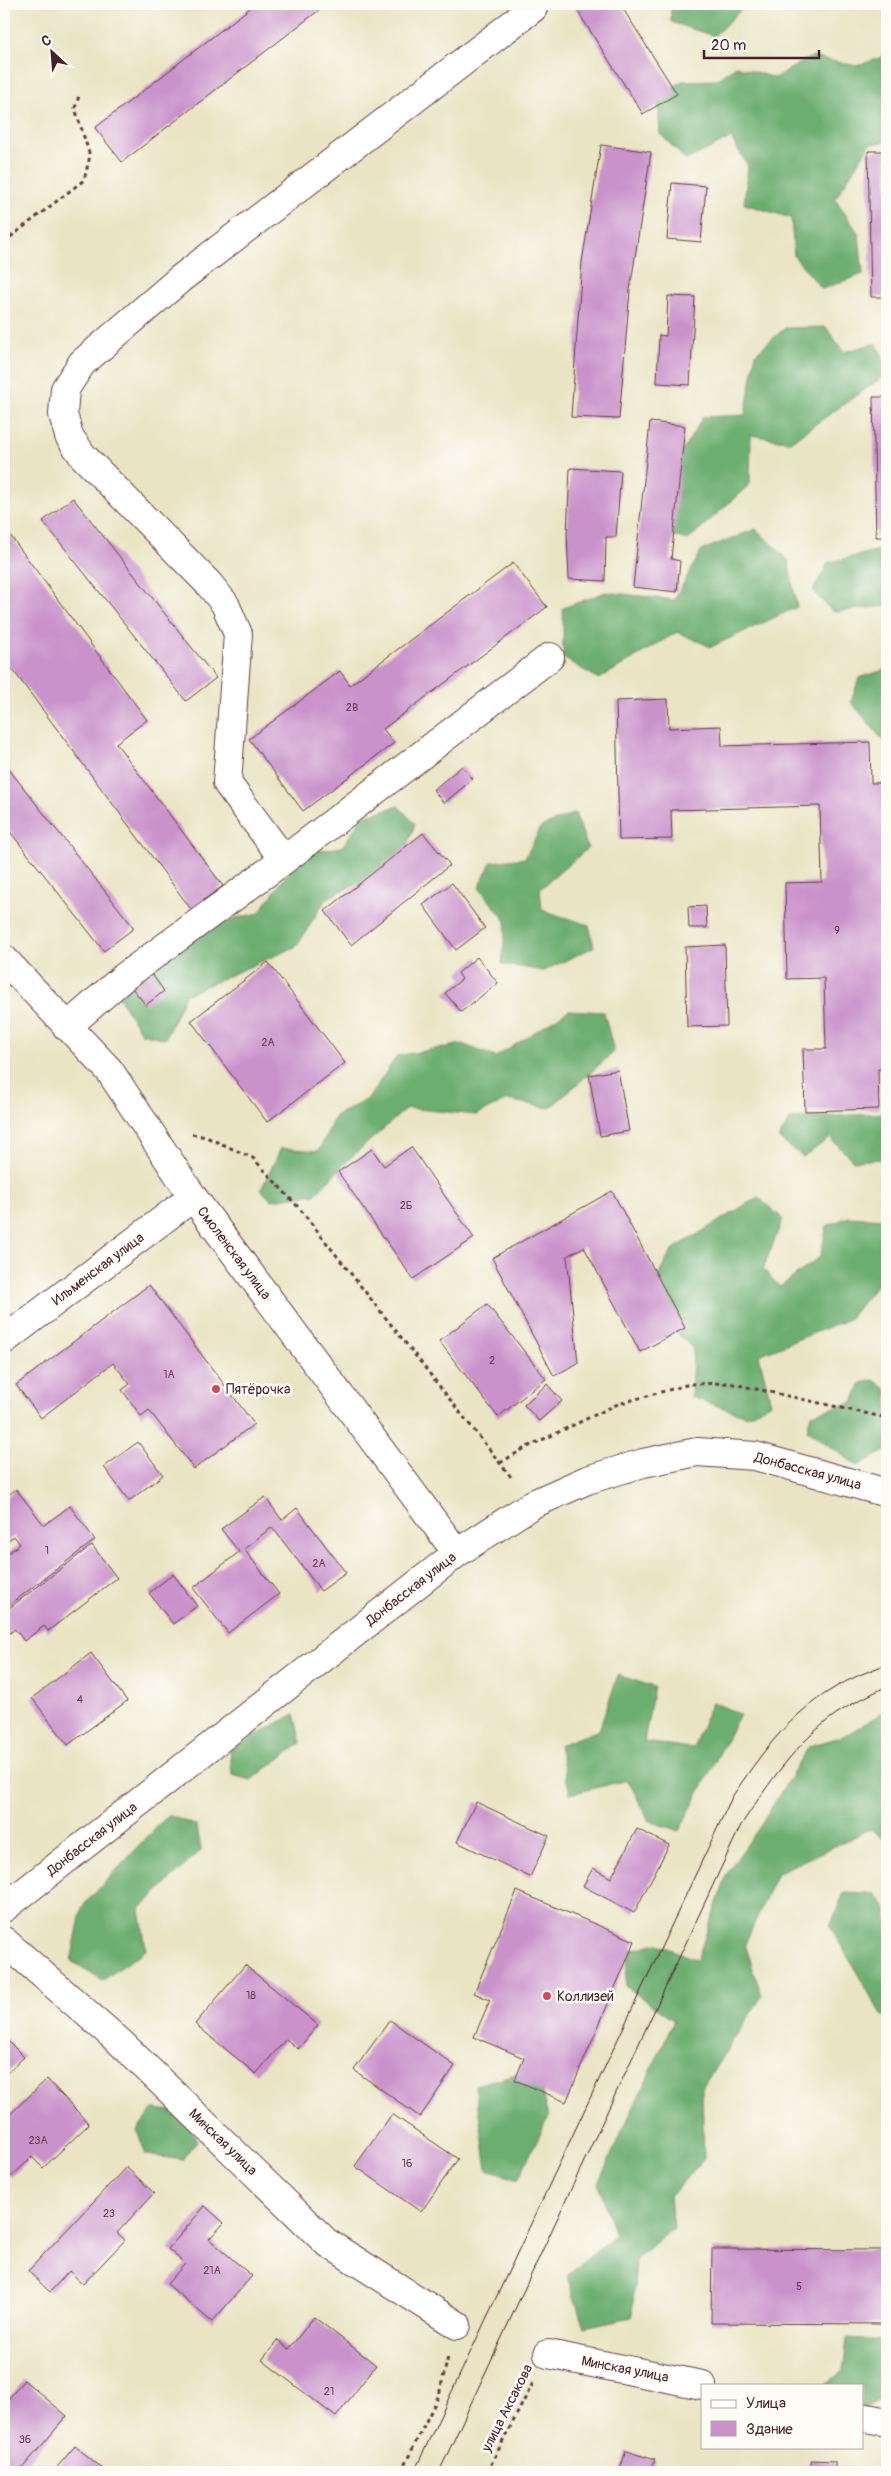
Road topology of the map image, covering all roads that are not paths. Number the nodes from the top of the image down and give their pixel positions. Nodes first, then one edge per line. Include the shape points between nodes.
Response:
1 (533, 8) dead end
2 (550, 657) dead end
3 (284, 860) junction
4 (4, 960) edge
5 (68, 1027) junction
6 (193, 1197) junction
7 (4, 1340) edge
8 (887, 1493) edge
9 (457, 1553) junction
10 (4, 1908) edge
11 (4, 1941) edge
12 (457, 2325) road end
13 (548, 2354) road end
14 (701, 2385) edge
15 (864, 2417) edge
16 (887, 2422) edge

1 - 3 street via 180,279 82,362 65,388 62,414 68,436 83,456 225,604 238,634 226,783
2 - 3 street
3 - 5 street via 124,977
4 - 5 street, Смоленская улица
5 - 6 street, Смоленская улица via 109,1070
6 - 7 street, Ильменская улица
6 - 9 street, Смоленская улица
8 - 9 street, Донбасская улица via 756,1456 697,1452 643,1463 587,1480 533,1504
9 - 10 street, Донбасская улица
11 - 12 street, Минская улица via 121,2043 326,2242
13 - 14 street, Минская улица
15 - 16 street

